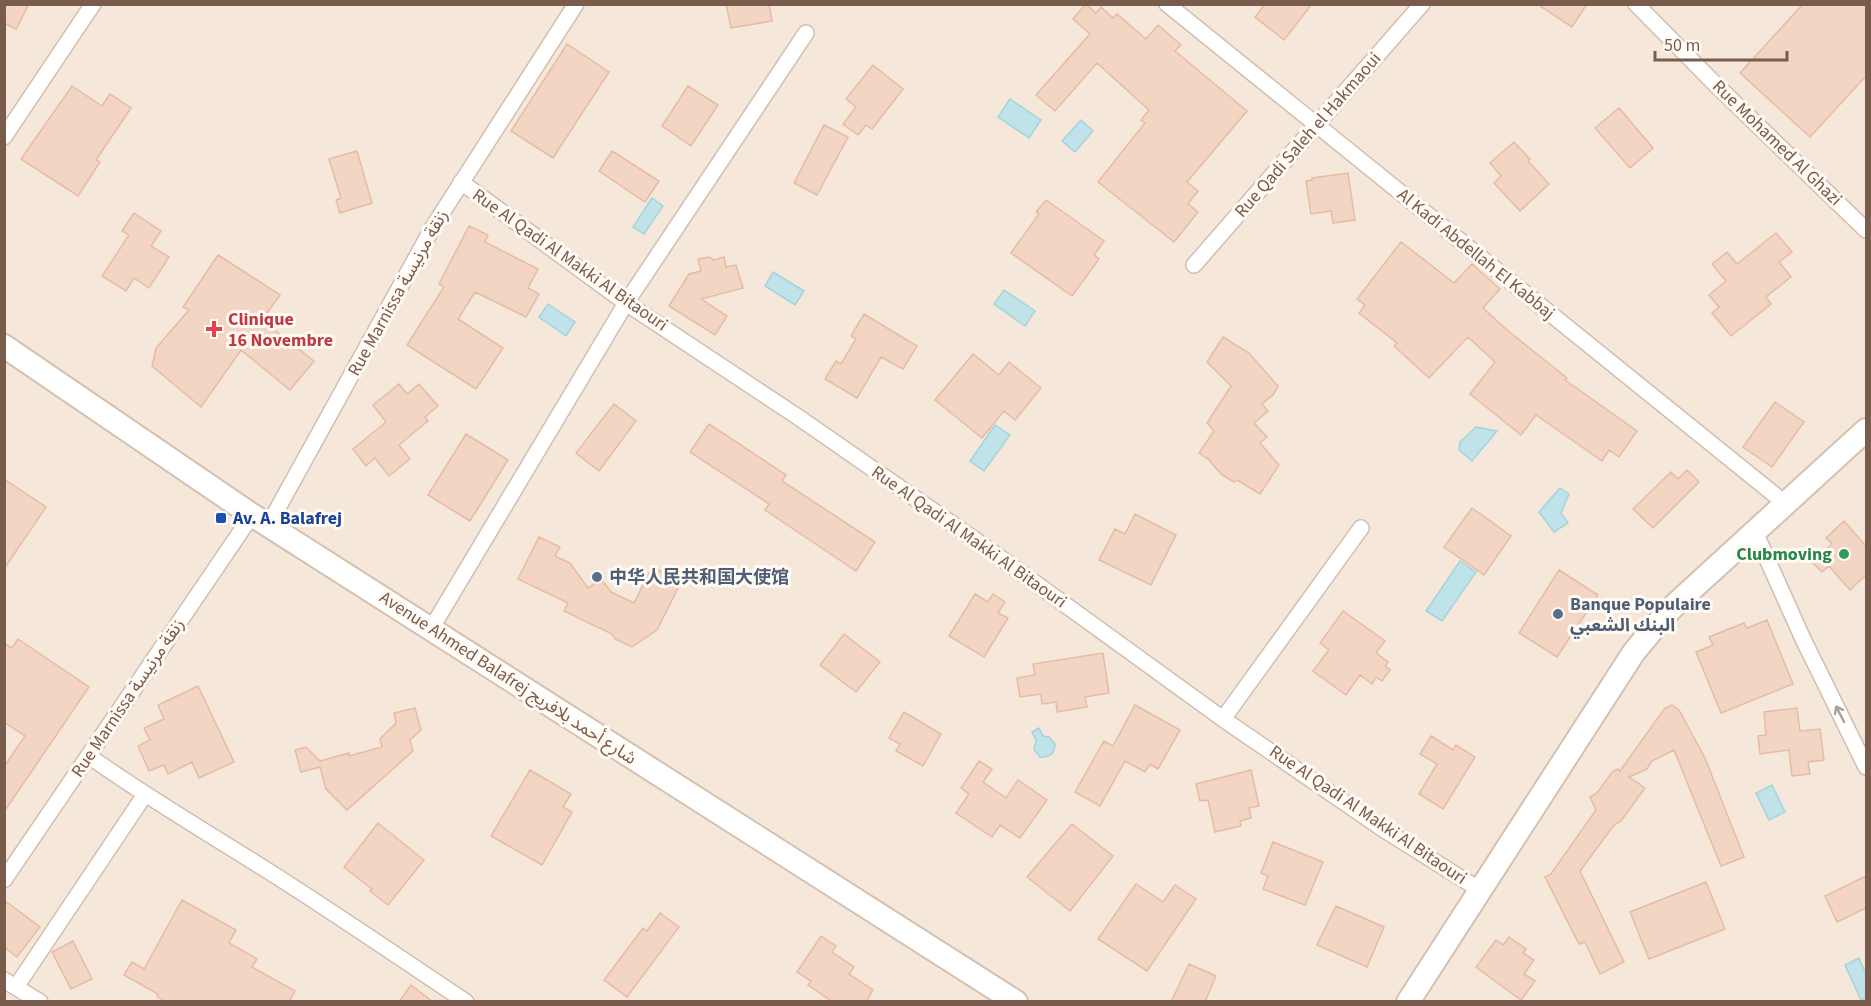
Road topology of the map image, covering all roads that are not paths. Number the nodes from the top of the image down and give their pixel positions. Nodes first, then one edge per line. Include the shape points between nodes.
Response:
1 (93, 4) edge
2 (576, 4) edge
3 (1167, 4) edge
4 (1422, 4) edge
5 (1636, 4) edge
6 (807, 33) dead end
7 (1317, 124) junction
8 (4, 137) edge
9 (460, 182) junction
10 (1866, 230) edge
11 (1194, 265) dead end
12 (626, 303) junction
13 (4, 346) edge
14 (1866, 430) edge
15 (1786, 504) junction
16 (260, 520) junction
17 (1361, 528) dead end
18 (1755, 532) junction
19 (431, 629) junction
20 (1223, 719) junction
21 (89, 756) junction
22 (1866, 767) edge
23 (144, 796) junction
24 (4, 880) edge
25 (1480, 890) junction
26 (10, 984) edge
27 (40, 1002) edge
28 (466, 1002) edge
29 (1016, 1002) edge
30 (1408, 1002) edge

1 - 8 street
2 - 9 street, Rue Marnissa زنقة مرنيسة
3 - 7 street, Al Kadi Abdellah El Kabbaj
4 - 7 street, Rue Qadi Saleh el Hakmaoui
5 - 10 street, Rue Mohamed Al Ghazi
6 - 12 street
7 - 11 street, Rue Qadi Saleh el Hakmaoui
7 - 15 street, Al Kadi Abdellah El Kabbaj
9 - 12 street, Rue Al Qadi Al Makki Al Bitaouri
9 - 16 street, Rue Marnissa زنقة مرنيسة
12 - 19 street
12 - 20 street, Rue Al Qadi Al Makki Al Bitaouri via 991,551
13 - 16 main road, Avenue Ahmed Balafrej شارع أحمد بلافريج
14 - 15 main road
15 - 18 main road
16 - 19 main road, Avenue Ahmed Balafrej شارع أحمد بلافريج
16 - 21 street, Rue Marnissa زنقة مرنيسة
17 - 20 street
22 -> 18 street
18 - 25 main road via 1648,633
19 - 29 main road, Avenue Ahmed Balafrej شارع أحمد بلافريج
20 - 25 street, Rue Al Qadi Al Makki Al Bitaouri
21 - 23 street
21 - 24 street, Rue Marnissa زنقة مرنيسة
23 - 26 street
23 - 28 street via 371,937
25 - 30 main road
26 - 27 street

